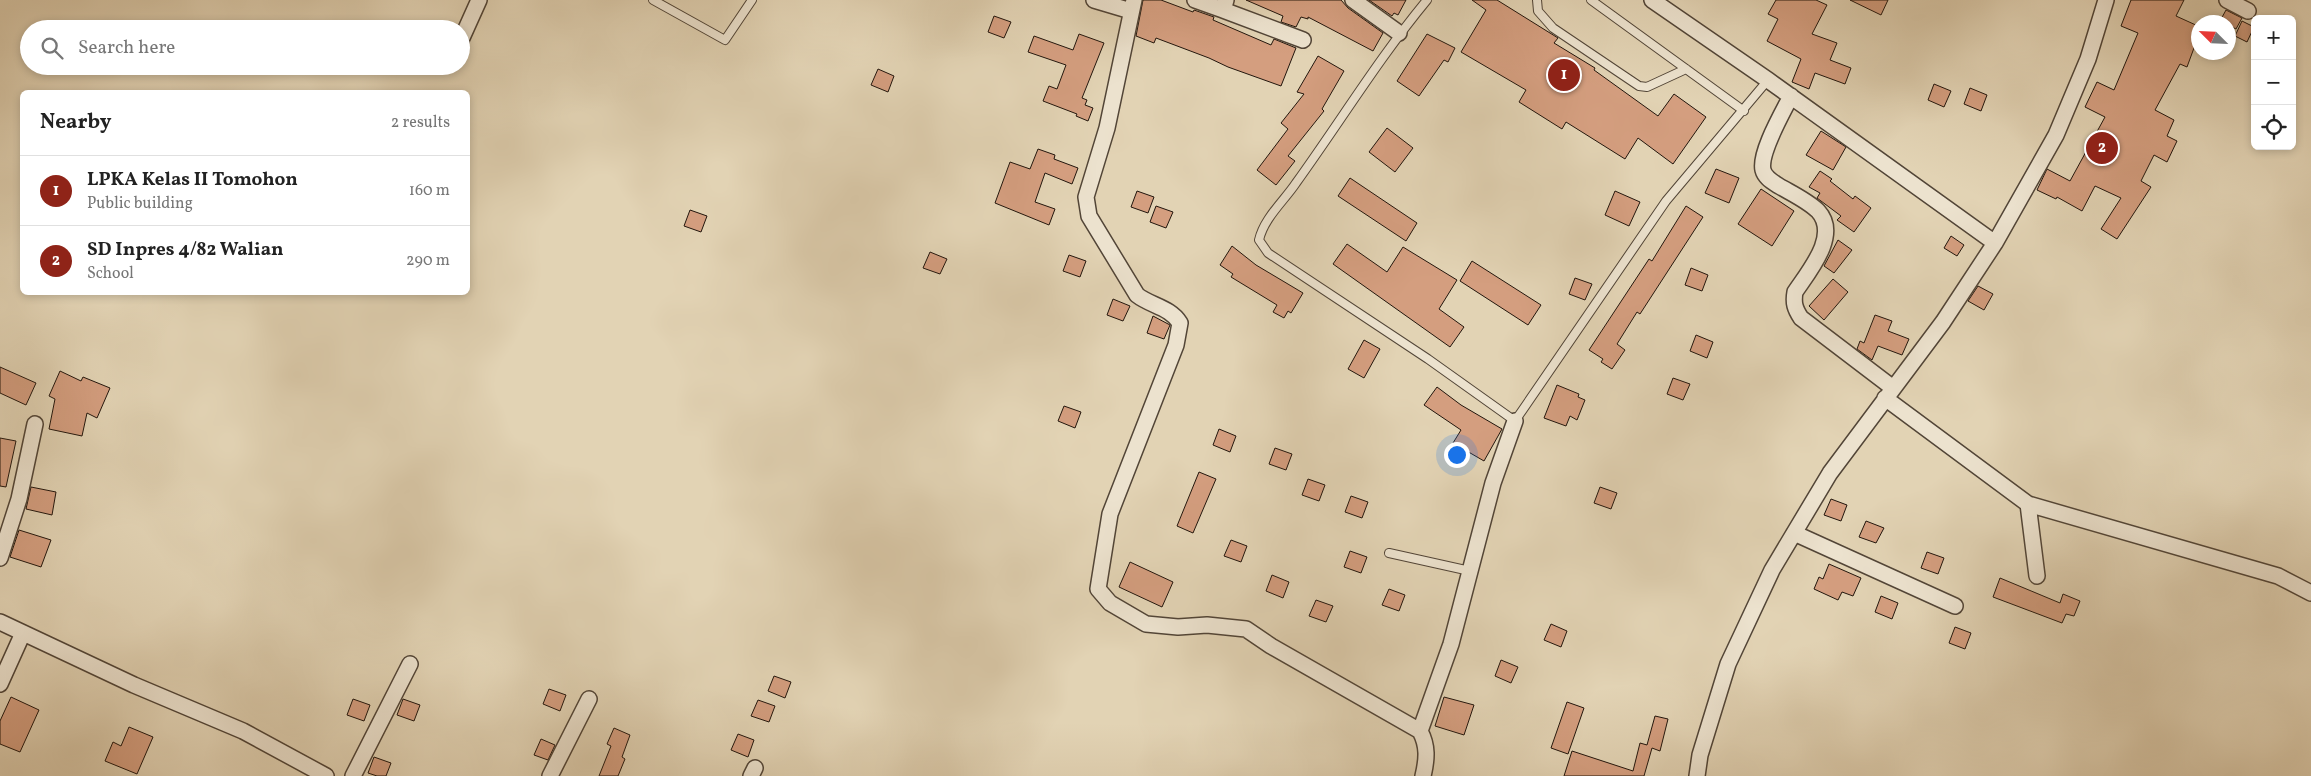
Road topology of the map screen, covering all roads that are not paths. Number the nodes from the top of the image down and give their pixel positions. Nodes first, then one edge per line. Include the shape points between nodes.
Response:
1 (479, 0) edge
2 (654, 0) edge
3 (752, 0) edge
4 (1094, 0) edge
5 (1194, 0) edge
6 (1353, 0) edge
7 (1427, 0) edge
8 (1537, 0) edge
9 (1591, 0) edge
10 (1652, 0) edge
11 (2106, 0) edge
12 (2227, 0) edge
13 (1133, 5) edge
14 (1224, 5) edge
15 (2248, 11) dead end
16 (470, 20) edge
17 (1399, 34) junction
18 (1303, 40) dead end
19 (1686, 68) junction
20 (1768, 80) junction
21 (1791, 96) junction
22 (1744, 111) junction
23 (1995, 243) junction
24 (1889, 393) junction
25 (1516, 421) junction
26 (35, 424) dead end
27 (2028, 504) junction
28 (1794, 533) junction
29 (1389, 553) dead end
30 (0, 558) edge
31 (1470, 571) junction
32 (2037, 576) dead end
33 (2311, 593) edge
34 (1955, 606) dead end
35 (0, 622) edge
36 (23, 633) junction
37 (410, 664) dead end
38 (0, 684) edge
39 (589, 699) dead end
40 (1420, 731) junction
41 (326, 776) edge
42 (353, 776) edge
43 (550, 776) edge
44 (1423, 776) edge
45 (1697, 776) edge

1 - 16 street
2 - 3 lane via 725,40
4 - 13 street
5 - 14 street
6 - 17 street
7 - 17 lane
8 - 19 lane via 1538,11 1553,28 1638,86 1648,87
9 - 19 lane
10 - 20 street
11 - 23 street via 2088,59 2056,135
12 - 15 street
13 - 40 street via 1107,128 1086,197 1087,207 1089,216 1137,296 1166,309 1180,323 1176,345 1110,514 1098,589 1110,603 1146,624 1246,629 1286,656
14 - 18 street
17 - 25 lane via 1265,224 1259,240 1268,253
19 - 22 lane
20 - 21 street
20 - 22 lane
21 - 23 street
21 - 24 street via 1774,130 1763,169 1770,179 1818,211 1826,234 1822,249 1795,292 1795,309 1801,318
22 - 25 lane via 1666,201
23 - 24 street via 1943,322
24 - 27 street
24 - 28 street via 1830,473
25 - 31 street via 1492,483
26 - 30 street via 19,500
27 - 32 street
27 - 33 street via 2278,576
28 - 34 street
28 - 45 street via 1772,570 1728,664 1700,755
29 - 31 lane
31 - 40 street via 1451,644
35 - 36 street
36 - 38 street
36 - 41 street via 243,731
37 - 42 street
39 - 43 street
40 - 44 street via 1426,741 1427,760

